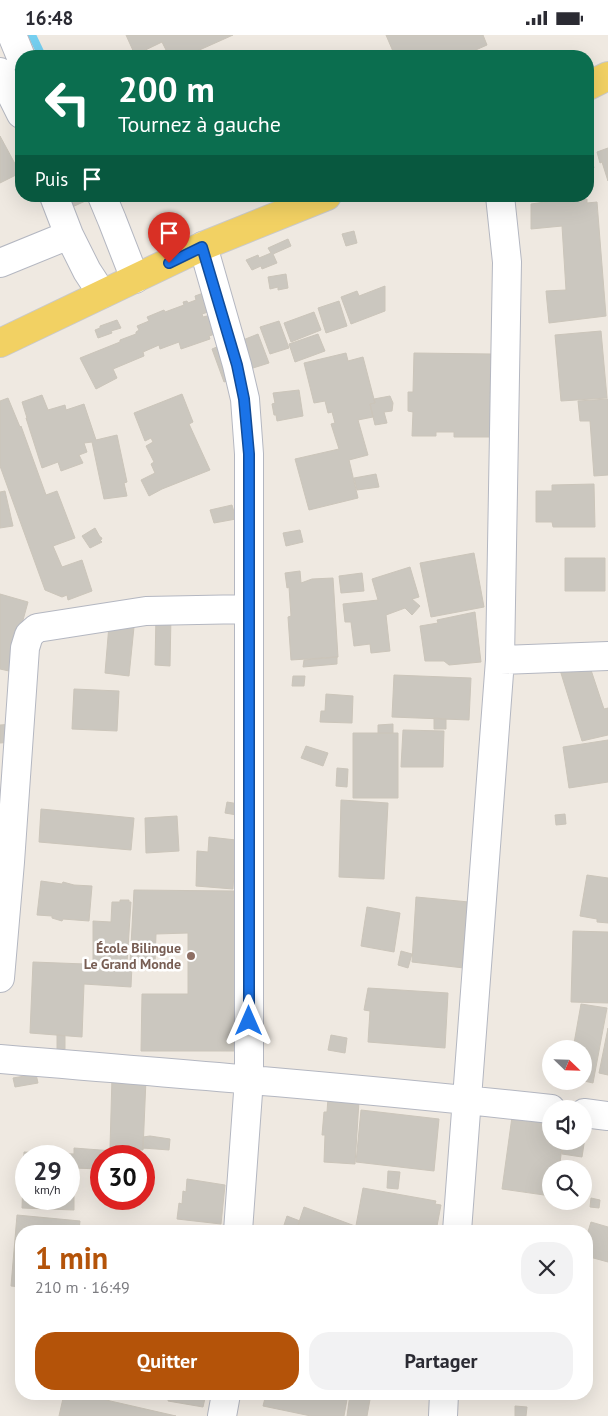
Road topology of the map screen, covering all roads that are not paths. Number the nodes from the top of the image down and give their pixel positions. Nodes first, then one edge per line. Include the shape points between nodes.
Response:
1 (12, 35) edge
2 (18, 50) edge
3 (0, 72) edge
4 (608, 76) edge
5 (594, 83) edge
6 (15, 102) edge
7 (56, 202) edge
8 (104, 202) edge
9 (312, 202) edge
10 (501, 202) edge
11 (69, 235) junction
12 (202, 247) junction
13 (0, 263) edge
14 (135, 279) junction
15 (102, 294) junction
16 (0, 343) edge
17 (249, 609) junction
18 (608, 656) edge
19 (500, 660) junction
20 (0, 979) edge
21 (0, 1059) edge
22 (249, 1079) junction
23 (468, 1100) junction
24 (542, 1108) edge
25 (592, 1114) edge
26 (608, 1116) edge
27 (238, 1225) edge
28 (458, 1225) edge
29 (225, 1400) edge
30 (444, 1400) edge
31 (222, 1416) edge
32 (443, 1416) edge

1 - 2 street
3 - 6 street
4 - 5 main road
7 - 11 street
8 - 14 street
9 - 12 main road
10 - 19 street via 507,262
11 - 13 street
11 - 15 street
12 - 14 main road
12 - 17 street via 244,399 249,454
14 - 15 main road
15 - 16 main road
17 - 20 street via 146,611 37,627 29,635 25,648
17 - 22 street
18 - 19 street
19 - 23 street
21 - 22 street
22 - 23 street
22 - 27 street
23 - 24 street
23 - 28 street
25 - 26 street
29 - 31 street
30 - 32 street

